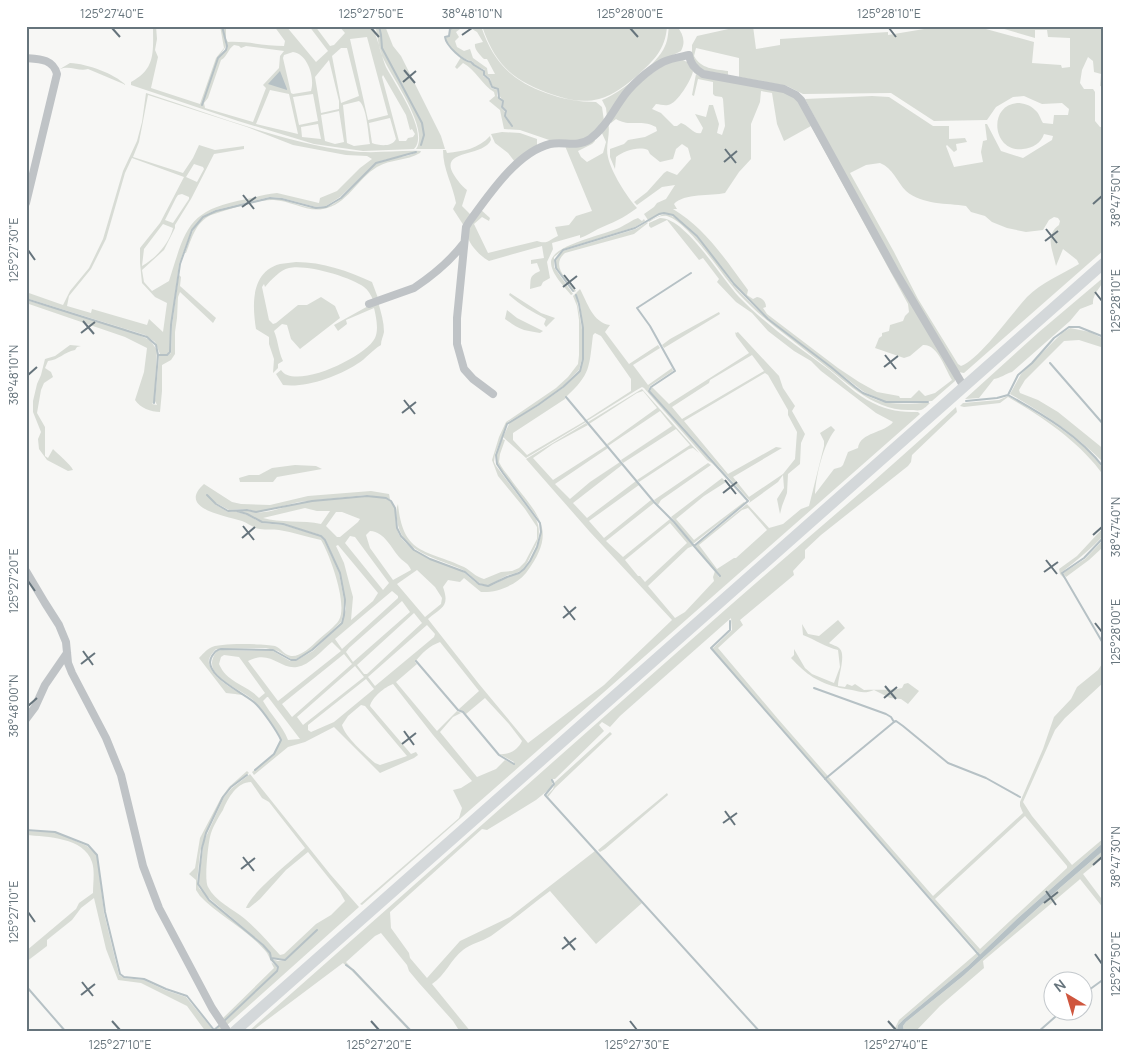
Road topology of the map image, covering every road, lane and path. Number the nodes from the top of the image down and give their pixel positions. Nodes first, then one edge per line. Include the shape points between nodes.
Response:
1 (26, 58) edge
2 (26, 203) edge
3 (465, 242) junction
4 (1104, 263) edge
5 (369, 304) dead end
6 (964, 387) junction
7 (493, 394) dead end
8 (26, 570) edge
9 (67, 653) junction
10 (26, 719) edge
11 (241, 1030) edge
12 (228, 1032) edge

1 - 2 street via 49,62 57,74
3 - 5 street via 414,288
3 - 6 street via 469,222 509,170 549,144 572,145 586,141 598,132 626,92 665,62 689,55 692,64 703,74 784,89 801,100
3 - 7 street via 457,318 458,351 469,375
4 - 6 highway
6 - 11 highway
8 - 9 street via 60,625
9 - 10 street
9 - 12 street via 72,673 106,738 121,775 143,866 159,908

